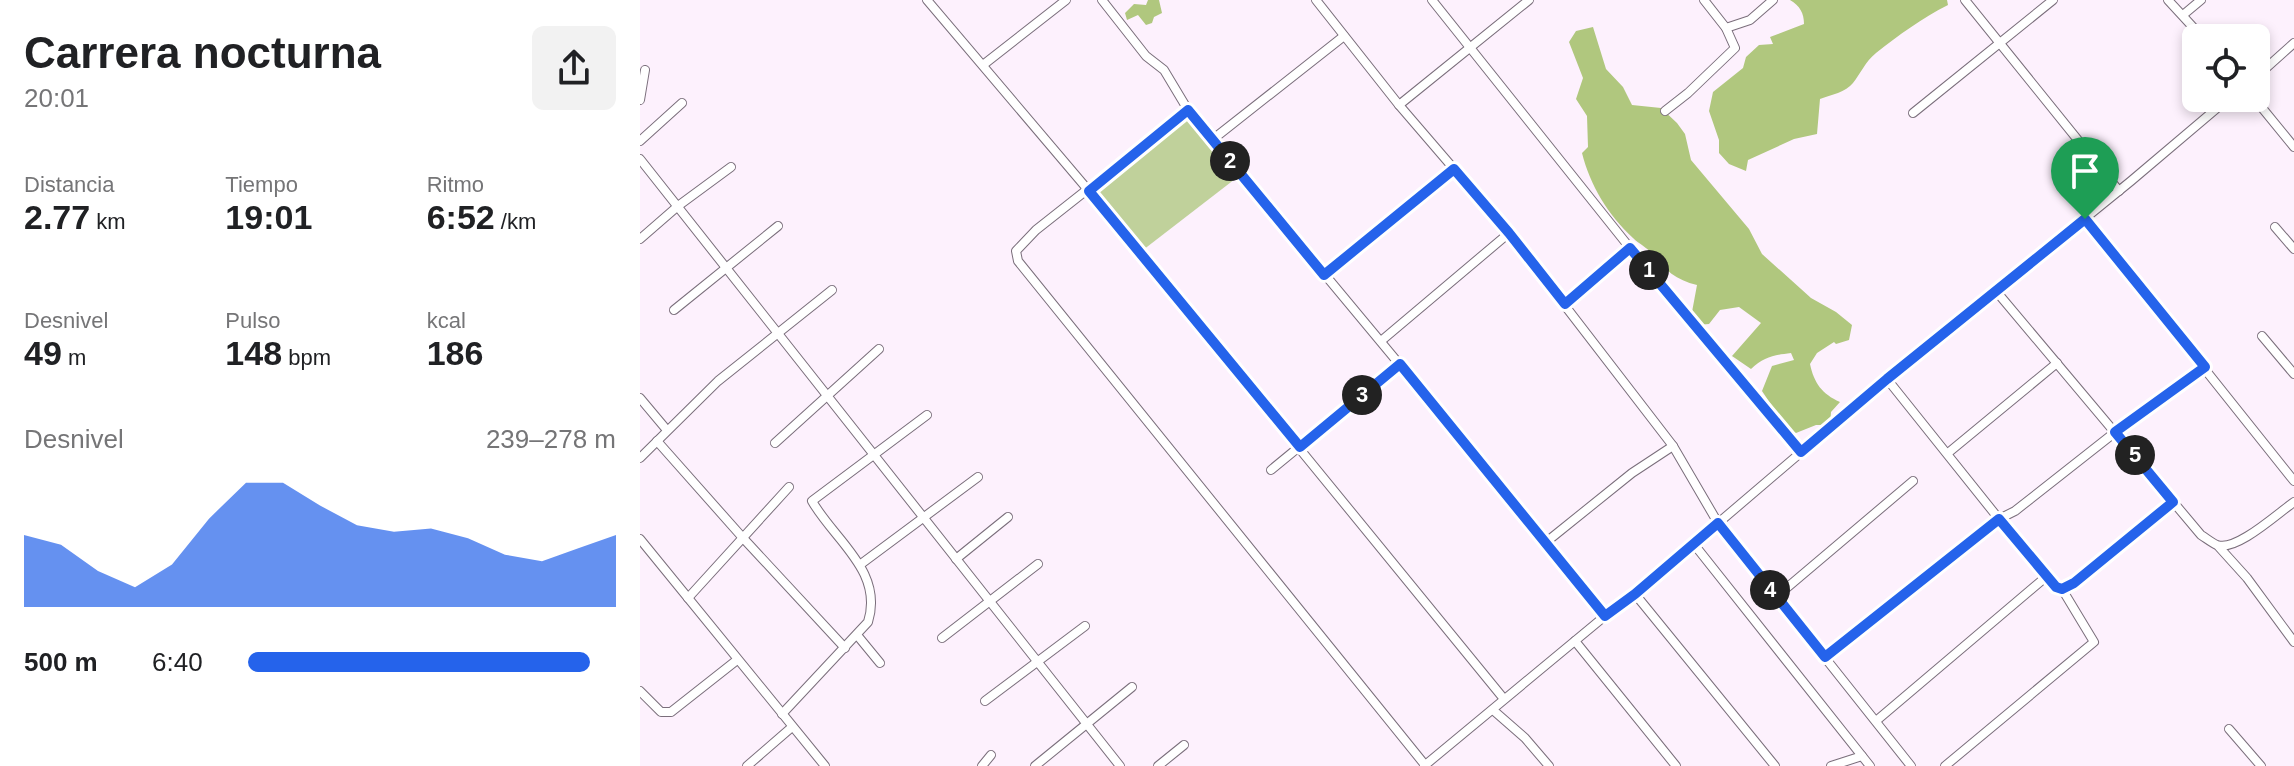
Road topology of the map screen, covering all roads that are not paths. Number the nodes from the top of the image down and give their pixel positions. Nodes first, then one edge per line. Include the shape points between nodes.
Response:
1 (927, 0) edge
2 (1066, 0) edge
3 (1103, 0) edge
4 (1316, 0) edge
5 (1432, 0) edge
6 (1529, 0) edge
7 (1704, 0) edge
8 (1773, 0) edge
9 (1965, 0) edge
10 (2053, 0) edge
11 (2168, 0) edge
12 (2201, 0) edge
13 (2183, 15) junction
14 (2191, 24) edge
15 (1726, 28) junction
16 (1344, 36) junction
17 (1999, 43) junction
18 (2294, 43) edge
19 (1471, 49) junction
20 (2270, 64) edge
21 (983, 65) junction
22 (645, 70) dead end
23 (640, 100) edge
24 (682, 103) dead end
25 (1399, 105) junction
26 (1188, 110) junction
27 (1665, 111) dead end
28 (2212, 112) edge
29 (2265, 112) edge
30 (1913, 113) dead end
31 (1212, 140) junction
32 (640, 141) edge
33 (2294, 147) edge
34 (640, 159) edge
35 (731, 167) dead end
36 (1454, 169) junction
37 (1089, 191) junction
38 (2119, 191) junction
39 (678, 206) junction
40 (2085, 219) junction
41 (778, 226) dead end
42 (2275, 227) dead end
43 (1509, 233) junction
44 (640, 239) edge
45 (1630, 248) junction
46 (2294, 249) edge
47 (726, 268) junction
48 (1324, 275) junction
49 (832, 290) dead end
50 (1996, 291) junction
51 (1565, 304) junction
52 (674, 310) dead end
53 (777, 332) junction
54 (2262, 336) dead end
55 (1381, 341) junction
56 (879, 349) dead end
57 (2057, 363) junction
58 (1400, 364) junction
59 (2205, 367) junction
60 (2294, 374) edge
61 (1887, 379) junction
62 (829, 396) junction
63 (640, 398) edge
64 (927, 415) dead end
65 (666, 429) junction
66 (2115, 432) junction
67 (657, 441) junction
68 (775, 443) dead end
69 (1673, 446) junction
70 (1300, 447) junction
71 (1801, 452) junction
72 (1948, 453) junction
73 (874, 455) junction
74 (640, 458) edge
75 (1271, 470) dead end
76 (978, 477) dead end
77 (1913, 481) dead end
78 (2294, 481) edge
79 (789, 487) dead end
80 (2173, 502) junction
81 (2294, 502) edge
82 (924, 517) junction
83 (1008, 517) dead end
84 (1999, 519) junction
85 (1718, 523) junction
86 (743, 538) junction
87 (640, 539) edge
88 (1545, 543) junction
89 (1693, 543) junction
90 (2219, 547) junction
91 (956, 559) junction
92 (861, 564) junction
93 (1038, 564) dead end
94 (2047, 576) junction
95 (2062, 589) junction
96 (1635, 594) junction
97 (1776, 597) junction
98 (688, 598) junction
99 (990, 601) junction
100 (1605, 616) junction
101 (1085, 626) dead end
102 (857, 635) junction
103 (942, 638) dead end
104 (1575, 641) junction
105 (2294, 642) edge
106 (845, 648) junction
107 (1825, 657) junction
108 (737, 660) junction
109 (1037, 662) junction
110 (880, 663) dead end
111 (1132, 687) dead end
112 (640, 691) edge
113 (1504, 699) junction
114 (985, 701) dead end
115 (1493, 710) junction
116 (782, 714) junction
117 (1876, 721) junction
118 (1087, 724) junction
119 (792, 727) junction
120 (2229, 729) dead end
121 (1184, 745) dead end
122 (991, 755) dead end
123 (1862, 756) junction
124 (1424, 765) edge
125 (1673, 765) edge
126 (747, 766) edge
127 (825, 766) edge
128 (982, 766) edge
129 (1035, 766) edge
130 (1120, 766) edge
131 (1158, 766) edge
132 (1549, 766) edge
133 (1775, 766) edge
134 (1831, 766) edge
135 (1870, 766) edge
136 (1911, 766) edge
137 (1945, 766) edge
138 (2261, 766) edge

1 - 21 street
2 - 21 street
3 - 26 street via 1146,56 1164,70
4 - 16 street
5 - 19 street
6 - 19 street
7 - 15 street
8 - 15 street via 1750,20
9 - 17 street
10 - 17 street
11 - 13 street
12 - 13 street
13 - 14 street
15 - 27 street via 1735,43 1733,51
16 - 25 street
16 - 31 street
17 - 30 street
17 - 38 street
18 - 20 street
19 - 25 street
19 - 45 street
21 - 37 street
22 - 23 street
24 - 32 street
25 - 36 street
26 - 31 street
26 - 37 street
28 - 38 street
29 - 33 street
31 - 48 street
34 - 39 street
35 - 39 street
36 - 43 street
36 - 48 street
37 - 70 street
37 - 124 street via 1025,241 1016,251 1018,261
38 - 40 street
39 - 44 street
39 - 47 street
40 - 50 street
40 - 59 street
41 - 47 street
42 - 46 street
43 - 51 street
43 - 55 street
45 - 51 street
45 - 71 street
47 - 52 street
47 - 53 street
48 - 55 street
49 - 53 street
50 - 57 street
50 - 61 street
51 - 69 street
53 - 62 street
53 - 65 street
54 - 60 street
55 - 58 street
56 - 62 street
57 - 66 street
57 - 72 street
58 - 70 street
58 - 88 street
59 - 66 street
59 - 78 street
61 - 71 street
61 - 72 street
62 - 68 street
62 - 73 street
63 - 65 street
64 - 73 street
65 - 67 street
66 - 80 street
66 - 84 street
67 - 74 street
67 - 86 street
69 - 85 street
69 - 88 street
70 - 75 street
70 - 113 street
71 - 85 street
72 - 84 street
73 - 82 street
73 - 92 street via 812,502
76 - 82 street
77 - 97 street
79 - 86 street
80 - 90 street via 2201,535
80 - 95 street
81 - 90 street via 2241,541
82 - 91 street
82 - 92 street
83 - 91 street
84 - 94 street
84 - 107 street
85 - 89 street
85 - 97 street
86 - 98 street
86 - 106 street
87 - 98 street
88 - 100 street
89 - 96 street
89 - 123 street
90 - 105 street
91 - 99 street
92 - 102 street via 872,610
93 - 99 street
94 - 95 street
94 - 117 street
95 - 137 street via 2094,642
96 - 100 street
96 - 133 street
97 - 107 street
98 - 108 street
99 - 103 street
99 - 109 street
100 - 104 street
101 - 109 street
102 - 106 street
102 - 110 street
104 - 113 street
104 - 125 street
106 - 116 street
107 - 117 street
108 - 112 street via 671,712 661,712
108 - 116 street
109 - 114 street
109 - 118 street
111 - 118 street
113 - 115 street
115 - 124 street
115 - 132 street
116 - 119 street
117 - 136 street
118 - 129 street
118 - 130 street
119 - 126 street
119 - 127 street
120 - 138 street
121 - 131 street
122 - 128 street
123 - 134 street
123 - 135 street

